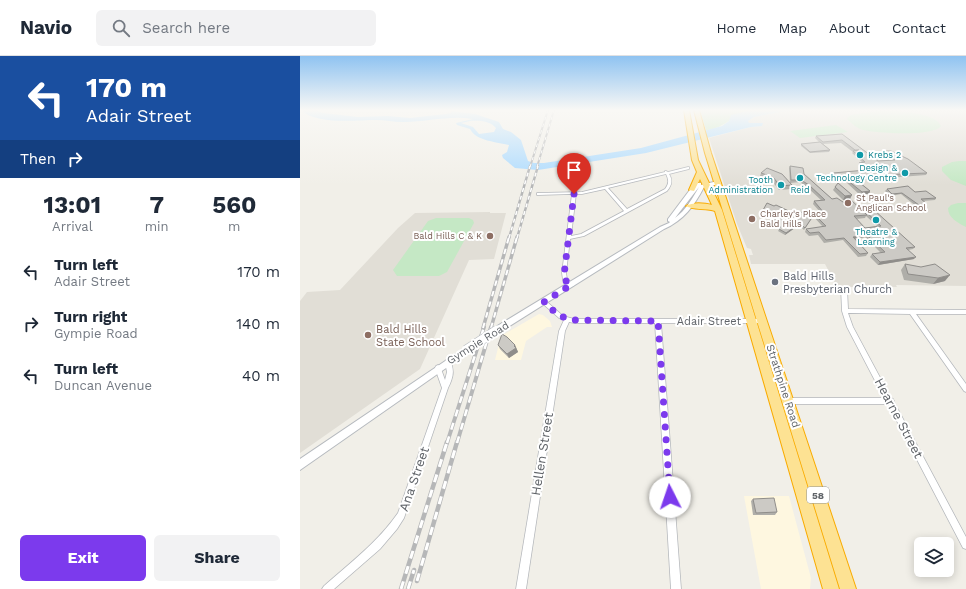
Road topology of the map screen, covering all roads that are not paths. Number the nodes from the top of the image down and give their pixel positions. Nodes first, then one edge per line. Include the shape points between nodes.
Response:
1 (690, 135) edge
2 (702, 135) edge
3 (688, 168) dead end
4 (666, 172) junction
5 (700, 173) junction
6 (718, 182) junction
7 (706, 183) junction
8 (605, 187) junction
9 (692, 190) junction
10 (538, 194) dead end
11 (574, 194) junction
12 (690, 206) junction
13 (718, 210) junction
14 (627, 211) junction
15 (662, 228) junction
16 (569, 238) junction
17 (571, 285) junction
18 (844, 288) dead end
19 (544, 302) junction
20 (845, 311) junction
21 (912, 312) junction
22 (966, 312) edge
23 (567, 320) junction
24 (658, 321) junction
25 (757, 321) junction
26 (448, 362) junction
27 (438, 368) junction
28 (445, 388) junction
29 (966, 389) edge
30 (782, 401) junction
31 (891, 401) junction
32 (300, 465) edge
33 (966, 545) edge
34 (830, 588) edge
35 (327, 589) edge
36 (521, 589) edge
37 (676, 589) edge
38 (848, 589) edge

1 - 5 highway, 58
2 - 6 highway, 58
3 - 4 street
4 - 8 street
4 - 14 street via 670,181 668,189
5 - 7 highway, 58
5 - 9 highway
6 - 7 main road, Gympie Road
6 - 25 highway, Strathpine Road / 58
7 - 9 main road, Gympie Road via 699,184
7 - 12 main road, Gympie Road via 700,188
7 - 13 highway, Strathpine Road / 58
8 - 11 street
8 - 14 street
9 - 15 main road, Gympie Road via 682,207
10 - 11 street
11 - 16 street
12 - 13 highway via 707,206
12 - 15 main road, Gympie Road via 676,221
13 - 25 highway, Strathpine Road / 58
14 - 16 street via 582,235
15 - 17 main road, Gympie Road
16 - 17 street via 564,275 565,280
17 - 19 main road, Gympie Road
18 - 20 street, Hearne Street
19 - 23 street
19 - 26 main road, Gympie Road, bridge
20 - 21 street
20 - 31 street, Hearne Street via 850,327
21 - 22 street
21 - 29 street
23 - 24 street, Adair Street
23 - 36 street, Hellen Street via 562,331
24 - 25 street, Adair Street
24 - 37 street
25 - 30 highway, Strathpine Road / 58
26 - 27 main road, Gympie Road
26 - 28 street, Ana Street via 451,370
27 - 28 street
27 - 32 main road, Gympie Road
28 - 35 street, Ana Street via 396,524 381,542
30 - 31 street
30 - 34 highway, Strathpine Road / 58
30 - 38 highway, Strathpine Road / 58
31 - 33 street, Hearne Street

